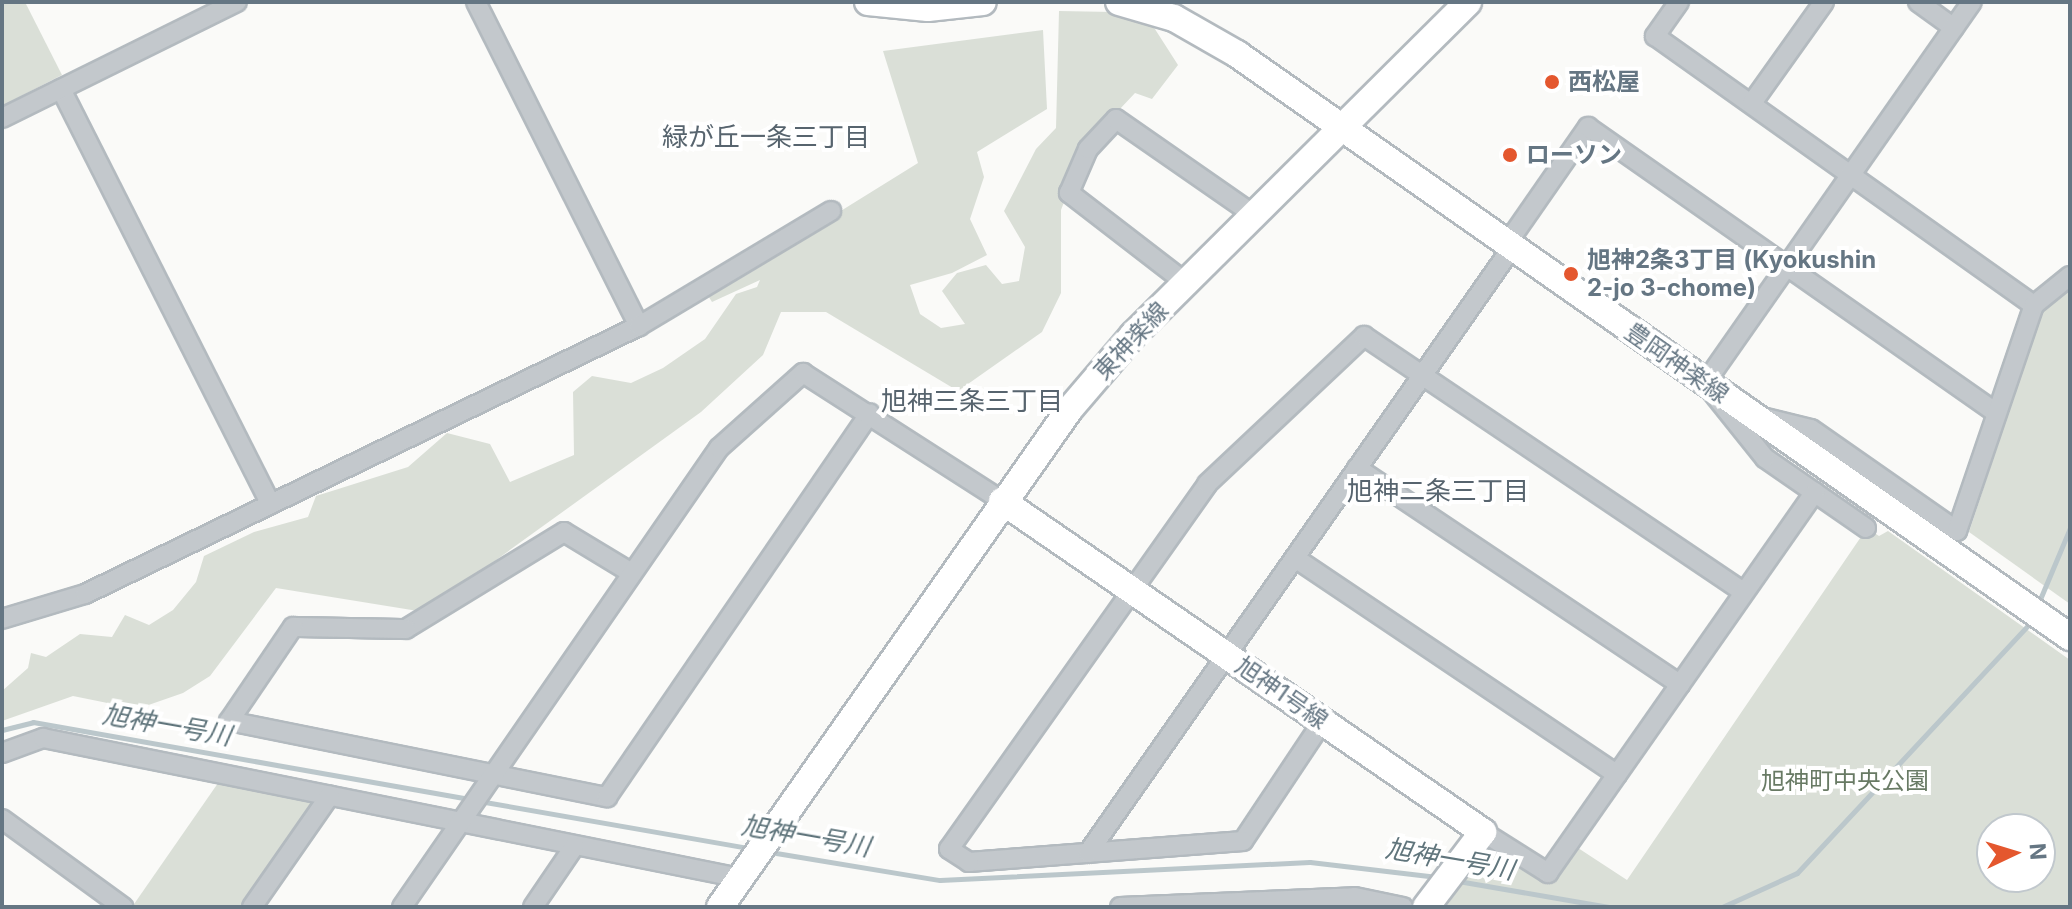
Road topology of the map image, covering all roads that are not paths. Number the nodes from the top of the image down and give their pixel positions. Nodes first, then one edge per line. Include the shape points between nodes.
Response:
1 (237, 2) edge
2 (476, 2) edge
3 (868, 2) edge
4 (983, 2) edge
5 (1119, 2) edge
6 (1468, 2) edge
7 (1679, 2) edge
8 (1824, 2) edge
9 (1918, 2) edge
10 (1972, 2) edge
11 (1954, 28) junction
12 (61, 89) junction
13 (1752, 103) junction
14 (2, 118) edge
15 (1340, 131) junction
16 (1849, 172) junction
17 (831, 211) dead end
18 (1254, 215) junction
19 (1508, 247) junction
20 (1787, 267) junction
21 (2070, 276) edge
22 (1186, 283) junction
23 (2034, 305) junction
24 (639, 326) junction
25 (1422, 375) junction
26 (1705, 383) junction
27 (870, 413) junction
28 (1996, 413) junction
29 (1751, 415) junction
30 (1357, 468) junction
31 (1815, 492) junction
32 (1002, 501) junction
33 (271, 504) junction
34 (1866, 528) dead end
35 (1295, 558) junction
36 (630, 572) junction
37 (1131, 589) junction
38 (1744, 592) junction
39 (2, 619) edge
40 (2069, 636) edge
41 (1225, 653) junction
42 (1680, 684) junction
43 (1323, 721) junction
44 (2, 753) edge
45 (1617, 774) junction
46 (487, 779) junction
47 (330, 795) junction
48 (464, 816) junction
49 (2, 819) edge
50 (1483, 832) junction
51 (574, 847) junction
52 (1088, 853) junction
53 (752, 862) junction
54 (1431, 901) edge
55 (1186, 905) edge
56 (123, 907) edge
57 (252, 907) edge
58 (402, 907) edge
59 (533, 907) edge
60 (720, 907) edge
61 (1120, 907) edge
62 (1403, 907) edge

1 - 12 street
2 - 24 street
3 - 4 main road via 928,8
5 - 15 main road, 豊岡神楽線 via 1174,18 1237,54
6 - 15 main road, 東神楽線
7 - 13 street via 1655,36
8 - 13 street
9 - 11 street
10 - 11 street
11 - 16 street
12 - 14 street
12 - 33 street
13 - 16 street
15 - 18 main road, 東神楽線
15 - 19 main road, 豊岡神楽線
16 - 20 street
16 - 23 street
17 - 24 street
18 - 22 main road, 東神楽線
18 - 22 street via 1116,119 1088,149 1069,193
19 - 20 street via 1588,127
19 - 25 street
19 - 26 main road, 豊岡神楽線
20 - 26 street
20 - 28 street
21 - 23 street
22 - 32 main road, 東神楽線 via 1069,410
23 - 28 street
24 - 33 street
25 - 30 street
25 - 37 street via 1364,336 1207,484
25 - 38 street
26 - 29 main road, 豊岡神楽線
26 - 31 street via 1765,458
27 - 32 street
27 - 36 street via 803,373 719,448
27 - 46 street via 607,797
28 - 29 street via 1957,531 1811,429
29 - 40 main road, 豊岡神楽線
30 - 35 street
30 - 42 street
31 - 34 street
31 - 38 street
32 - 37 main road, 旭神1号線
32 - 53 main road, 東神楽線
33 - 39 street via 85,594
35 - 41 street
35 - 45 street
36 - 46 street
36 - 46 street via 564,532 406,629 293,627 229,721
37 - 41 main road, 旭神1号線
37 - 52 street via 949,849 969,862
38 - 42 street
41 - 43 main road, 旭神1号線
41 - 52 street
42 - 45 street
43 - 50 main road, 旭神1号線
43 - 52 street via 1243,841
44 - 47 street via 43,738
45 - 50 street via 1548,873
46 - 48 street
47 - 48 street
47 - 57 street
48 - 51 street
48 - 58 street
49 - 56 street
50 - 54 main road
51 - 53 street
51 - 59 street
53 - 60 main road, 東神楽線
55 - 61 street
55 - 62 street via 1355,897

